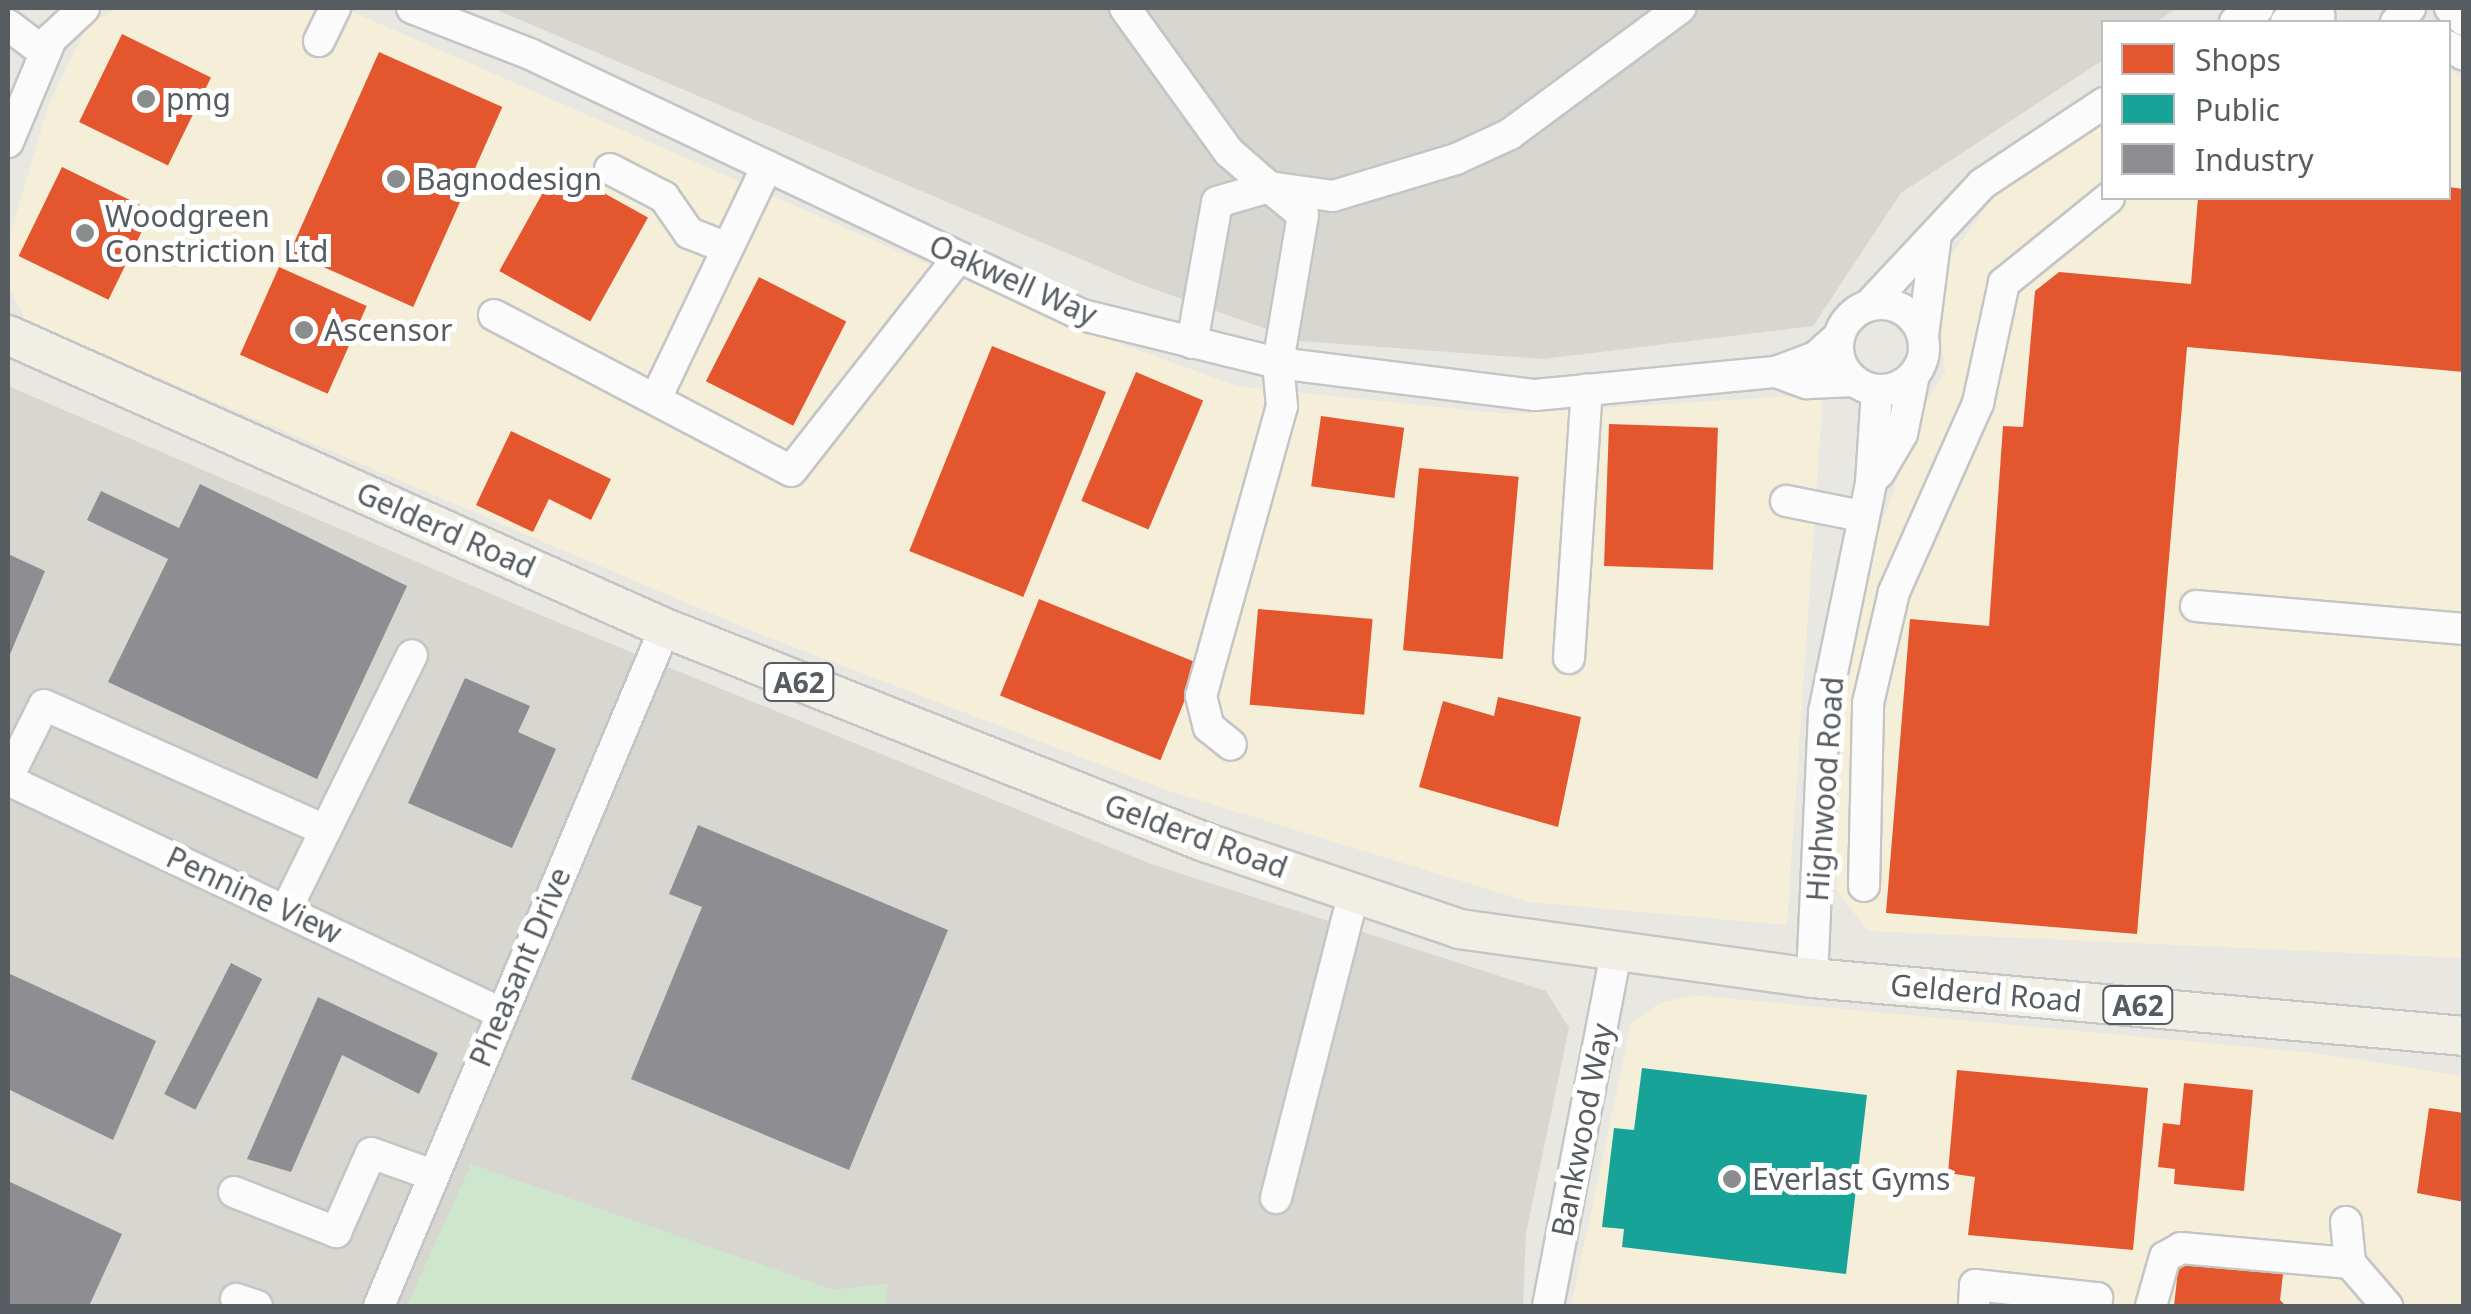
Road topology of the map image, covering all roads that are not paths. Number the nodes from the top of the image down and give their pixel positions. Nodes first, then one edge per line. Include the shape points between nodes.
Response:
1 (84, 8) edge
2 (334, 8) edge
3 (412, 8) edge
4 (1125, 8) edge
5 (1680, 8) edge
6 (2450, 8) edge
7 (2464, 20) edge
8 (8, 25) edge
9 (319, 41) dead end
10 (46, 53) junction
11 (2101, 105) edge
12 (8, 142) edge
13 (767, 166) junction
14 (610, 169) dead end
15 (1269, 187) junction
16 (2107, 200) edge
17 (1936, 234) junction
18 (727, 248) junction
19 (958, 257) junction
20 (1868, 306) junction
21 (494, 314) dead end
22 (8, 335) edge
23 (1840, 336) junction
24 (1923, 336) junction
25 (1192, 343) junction
26 (1278, 363) junction
27 (1776, 372) junction
28 (1914, 375) junction
29 (1866, 386) junction
30 (1587, 390) junction
31 (656, 396) junction
32 (1870, 483) junction
33 (1786, 501) dead end
34 (1861, 516) junction
35 (2196, 606) dead end
36 (665, 628) junction
37 (2464, 628) edge
38 (412, 655) dead end
39 (1569, 658) dead end
40 (1230, 745) dead end
41 (8, 778) edge
42 (325, 830) junction
43 (1864, 886) dead end
44 (1354, 893) junction
45 (286, 910) junction
46 (1616, 954) junction
47 (1812, 978) junction
48 (500, 1012) junction
49 (2464, 1036) edge
50 (432, 1175) junction
51 (234, 1192) dead end
52 (1276, 1198) dead end
53 (2346, 1222) dead end
54 (2350, 1263) junction
55 (379, 1306) edge
56 (1548, 1306) edge
57 (1974, 1306) edge
58 (2096, 1306) edge
59 (2151, 1306) edge
60 (2386, 1306) edge

1 - 10 street
2 - 9 street
3 - 13 street, Oakwell Way via 530,54
4 - 15 street via 1229,152
5 - 15 street via 1510,134 1456,159 1333,196
6 - 7 street
8 - 10 street
10 - 12 street
11 - 17 street via 1982,184
13 - 18 street
13 - 19 street, Oakwell Way
14 - 18 street via 664,197 689,233
15 - 25 street via 1218,202
15 - 26 street via 1303,215
16 - 43 street via 2004,284 1978,403 1894,592 1868,703
17 - 20 street
17 - 24 street
18 - 31 street
19 - 25 street, Oakwell Way via 1082,315
19 - 31 street via 791,472
20 - 23 street
20 - 24 street via 1895,306
21 - 31 street
22 - 36 main road, Gelderd Road / A62
23 - 27 street, Oakwell Way via 1816,357
23 - 29 street via 1840,362
24 - 28 street
25 - 26 street, Oakwell Way
26 - 30 street, Oakwell Way via 1535,394
26 - 40 street via 1282,406 1202,696 1210,727
27 - 29 street, Oakwell Way via 1807,383
27 - 30 street, Oakwell Way
28 - 29 street
28 - 32 street, Highwood Road via 1902,434
29 - 32 street, Highwood Road
30 - 39 street
32 - 34 street, Highwood Road
33 - 34 street
34 - 47 street, Highwood Road via 1824,712
35 - 37 street
36 - 44 main road, Gelderd Road / A62 via 1207,843
36 - 48 street, Pheasant Drive
38 - 42 street
41 - 42 street via 44,705
41 - 45 street, Pennine View
42 - 45 street
44 - 46 main road, Gelderd Road / A62 via 1459,929
44 - 52 street
45 - 48 street, Pennine View
46 - 47 main road, Gelderd Road / A62
46 - 56 street, Bankwood Way
47 - 49 main road, Gelderd Road / A62
48 - 50 street, Pheasant Drive
50 - 51 street via 371,1153 336,1232
50 - 55 street, Pheasant Drive
53 - 54 street
54 - 59 street via 2181,1248 2165,1257
54 - 60 street
57 - 58 street via 1975,1285 2097,1298

